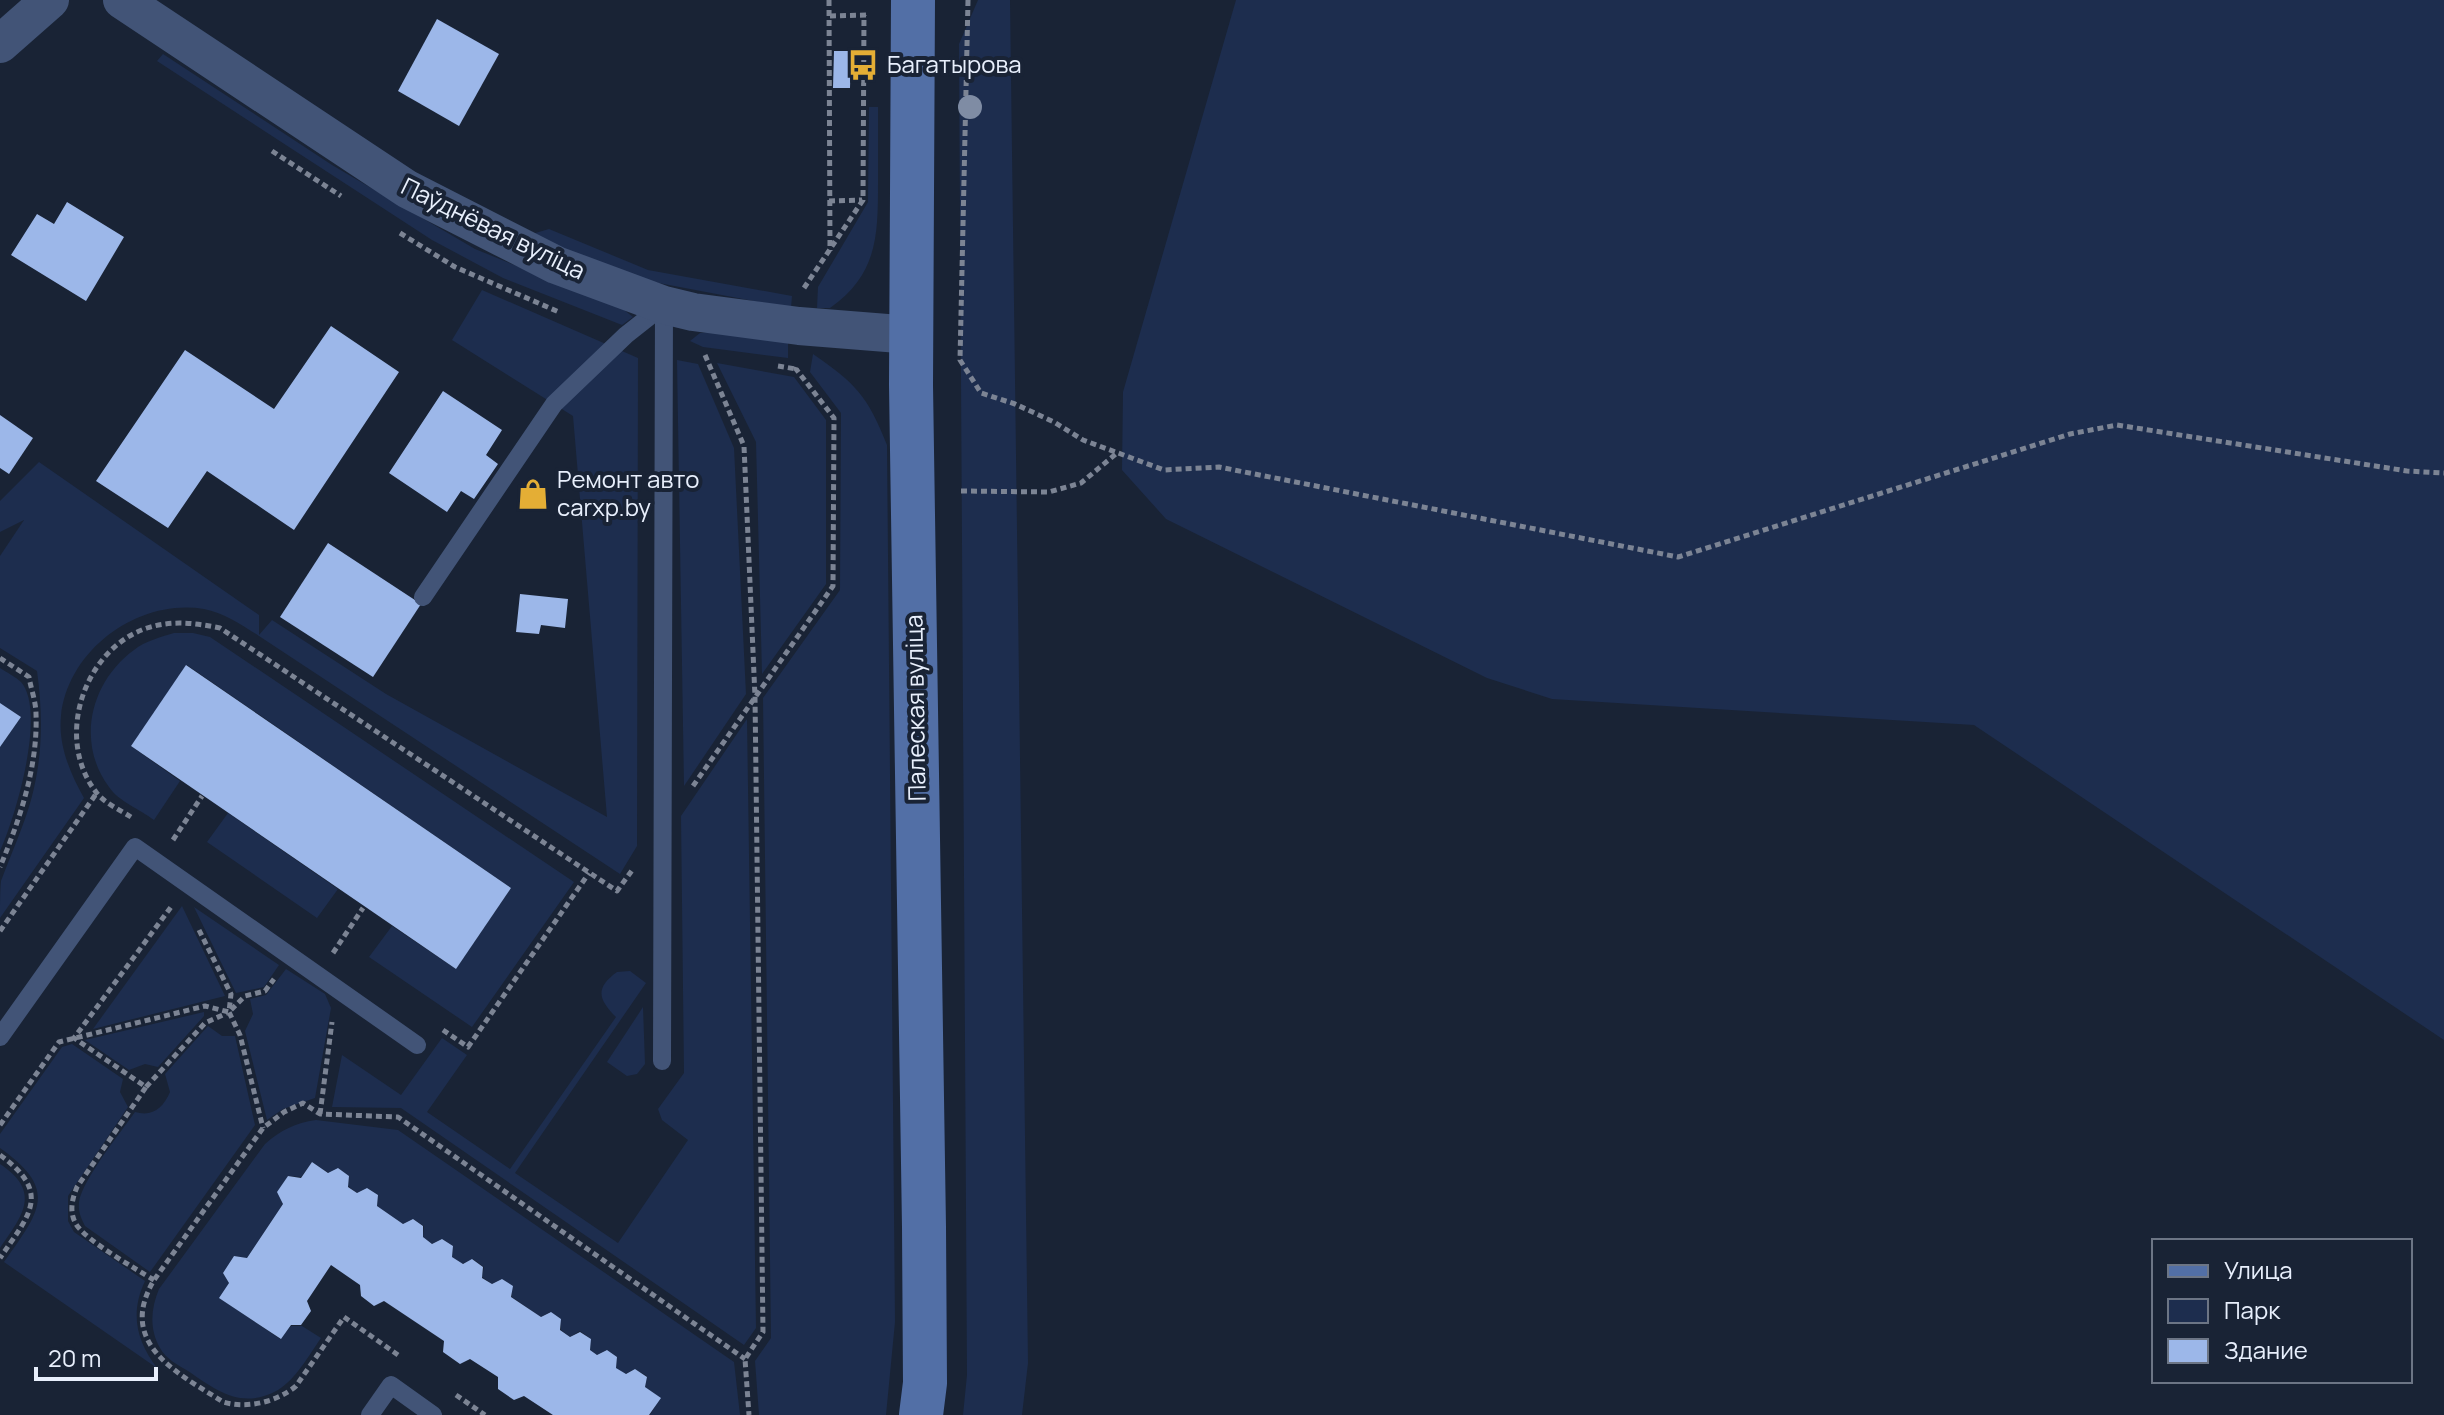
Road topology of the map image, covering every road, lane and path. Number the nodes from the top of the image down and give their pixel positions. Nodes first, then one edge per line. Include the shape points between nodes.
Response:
1 (50, 0) edge
2 (122, 0) edge
3 (829, 0) edge
4 (913, 0) edge
5 (968, 0) edge
6 (830, 16) junction
7 (0, 44) edge
8 (863, 200) junction
9 (829, 201) junction
10 (830, 251) junction
11 (802, 291) dead end
12 (664, 305) junction
13 (912, 335) junction
14 (705, 355) dead end
15 (796, 369) dead end
16 (1117, 453) junction
17 (2444, 473) edge
18 (961, 491) dead end
19 (423, 597) dead end
20 (0, 658) edge
21 (755, 697) junction
22 (202, 796) dead end
23 (660, 833) junction
24 (171, 844) dead end
25 (0, 867) edge
26 (589, 873) junction
27 (172, 905) dead end
28 (363, 908) dead end
29 (193, 918) dead end
30 (0, 931) edge
31 (332, 954) dead end
32 (265, 991) dead end
33 (334, 1007) dead end
34 (229, 1012) junction
35 (0, 1037) edge
36 (74, 1038) junction
37 (417, 1045) dead end
38 (468, 1047) dead end
39 (662, 1061) dead end
40 (146, 1087) junction
41 (320, 1114) junction
42 (0, 1125) edge
43 (263, 1128) junction
44 (0, 1155) edge
45 (0, 1258) edge
46 (154, 1280) junction
47 (745, 1359) junction
48 (408, 1361) dead end
49 (446, 1388) dead end
50 (370, 1415) edge
51 (433, 1415) edge
52 (485, 1415) edge
53 (749, 1415) edge
54 (921, 1415) edge

1 - 7 street
2 - 12 street, Паўднёвая вуліца via 407,189 556,265
3 - 6 path
4 - 13 main road, Палеская вуліца
5 - 16 path via 960,360 981,393
6 - 8 path via 864,15
6 - 9 path
8 - 9 path
8 - 10 path
9 - 10 path
10 - 11 path
12 - 13 street, Паўднёвая вуліца via 799,326
12 - 19 lane via 554,404
12 - 23 lane
13 - 54 main road, Палеская вуліца via 924,1227
14 - 21 path via 744,446
15 - 21 path via 834,418 833,586
16 - 17 path via 1164,470 1219,467 1678,557 2070,434 2117,425
16 - 18 path via 1081,483 1049,492
20 - 25 path via 29,677 36,712 25,795
21 - 23 path
21 - 47 path via 763,1332
22 - 24 path
23 - 26 path via 617,891
23 - 39 lane
26 - 30 path via 220,628 170,623 125,640 89,681 78,705 75,735 96,794
26 - 38 path
27 - 36 path
28 - 31 path
29 - 34 path via 231,994
32 - 34 path via 245,996
33 - 41 path
34 - 36 path via 205,1006
34 - 40 path via 205,1023
34 - 43 path via 240,1035
35 - 37 lane via 135,847
36 - 40 path
36 - 42 path via 59,1042
40 - 46 path via 77,1187 72,1210 84,1234
41 - 43 path via 303,1103
41 - 47 path via 398,1117
43 - 46 path
44 - 45 path via 23,1173 32,1200 26,1221
46 - 48 path via 143,1323 151,1347 162,1362 223,1402 259,1403 286,1395 344,1317
47 - 53 path
49 - 52 path
50 - 51 lane via 391,1385

